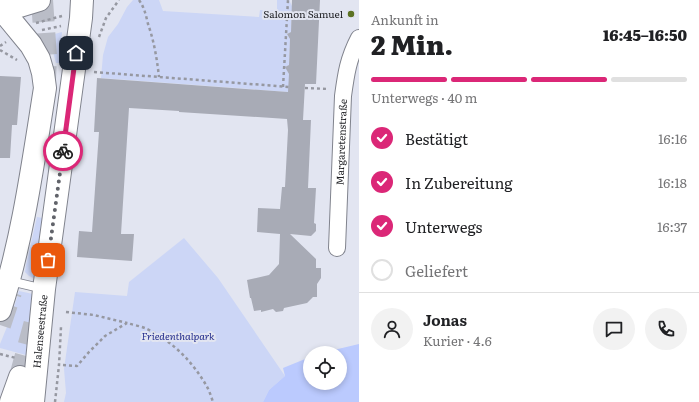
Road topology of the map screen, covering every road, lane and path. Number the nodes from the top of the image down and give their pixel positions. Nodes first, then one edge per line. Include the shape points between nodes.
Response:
1 (39, 0) edge
2 (82, 0) edge
3 (119, 0) edge
4 (139, 0) edge
5 (288, 0) edge
6 (1, 8) edge
7 (66, 15) dead end
8 (99, 21) dead end
9 (36, 23) dead end
10 (65, 25) dead end
11 (41, 31) dead end
12 (359, 38) edge
13 (3, 44) dead end
14 (0, 46) edge
15 (94, 72) dead end
16 (159, 77) junction
17 (283, 87) junction
18 (290, 87) dead end
19 (304, 88) dead end
20 (334, 90) dead end
21 (338, 248) dead end
22 (9, 281) junction
23 (44, 289) junction
24 (0, 310) tunnel mouth
25 (66, 312) dead end
26 (126, 323) junction
27 (0, 354) edge
28 (63, 365) dead end
29 (20, 368) joint
30 (11, 402) edge
31 (34, 402) edge
32 (213, 402) edge

1 - 6 main road
2 - 23 main road, Halenseestraße
3 - 8 path via 104,22
4 - 16 path via 154,41
5 - 17 path
6 - 22 main road via 32,45 39,59 45,88 26,206
7 - 9 path
10 - 11 path
12 - 21 street, Margaretenstraße via 345,75
13 - 14 path
15 - 16 path
16 - 17 path
17 - 18 path
19 - 20 path
22 - 23 lane
22 - 24 main road
23 - 31 main road, Halenseestraße
25 - 26 path via 94,315
26 - 28 path via 106,336 77,366
26 - 32 path via 146,329 176,348 191,363 206,385
27 - 29 path
29 - 30 main road

